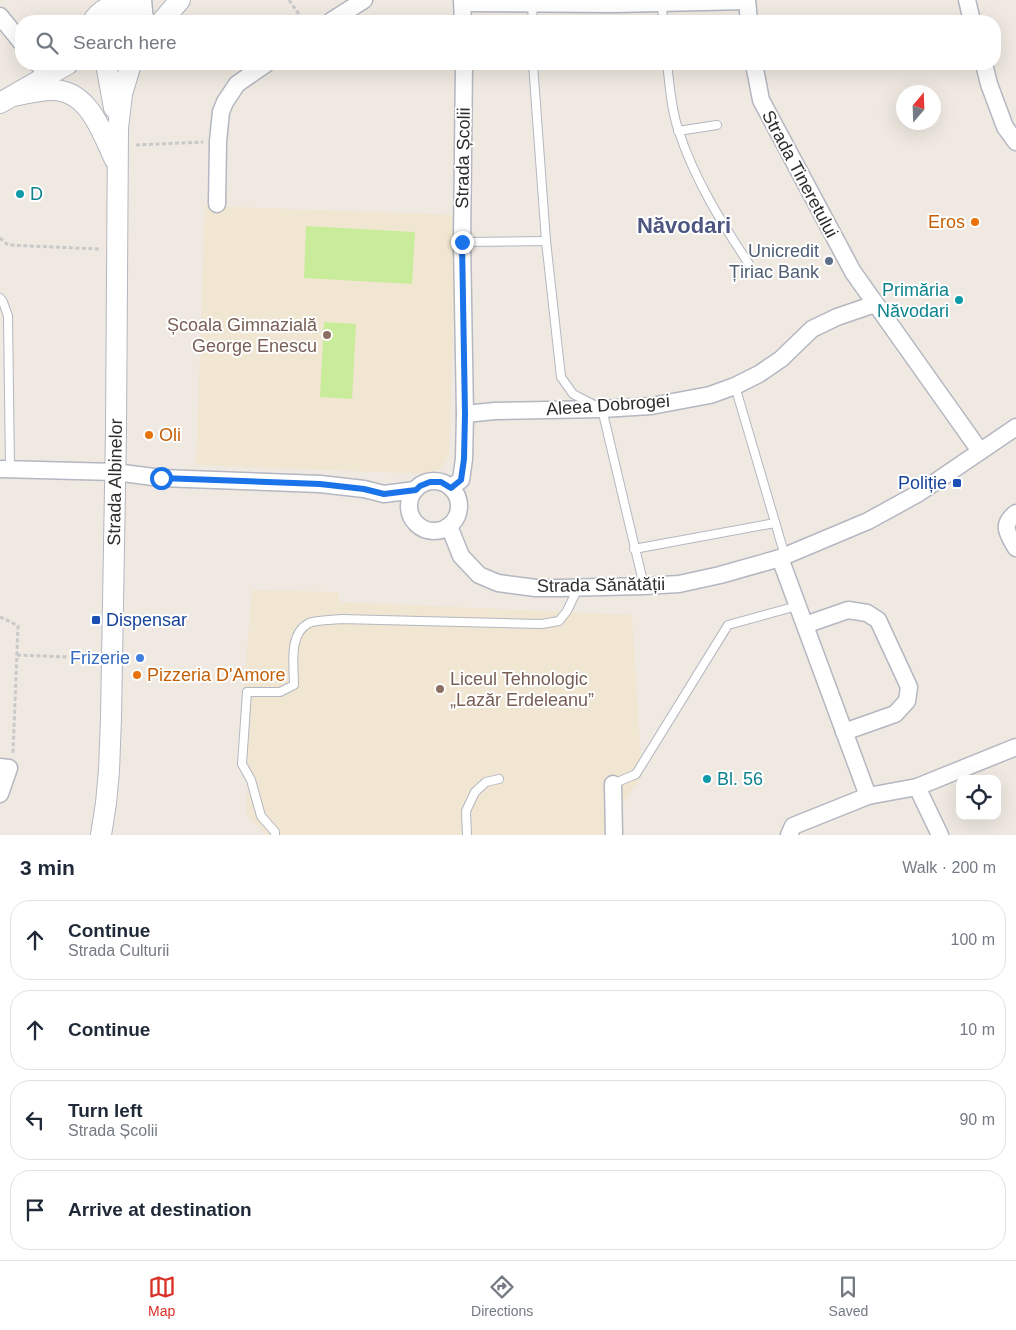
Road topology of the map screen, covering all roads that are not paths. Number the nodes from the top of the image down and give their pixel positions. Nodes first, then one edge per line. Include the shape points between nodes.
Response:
1 (180, 0) edge
2 (364, 0) edge
3 (747, 0) edge
4 (967, 0) edge
5 (123, 2) edge
6 (463, 2) edge
7 (558, 2) edge
8 (533, 3) junction
9 (662, 3) junction
10 (97, 15) edge
11 (141, 15) edge
12 (167, 15) edge
13 (340, 15) edge
14 (463, 15) edge
15 (532, 15) edge
16 (663, 15) edge
17 (748, 15) edge
18 (971, 15) edge
19 (0, 16) edge
20 (15, 35) edge
21 (43, 70) edge
22 (107, 70) edge
23 (129, 70) edge
24 (257, 70) edge
25 (464, 70) edge
26 (533, 70) edge
27 (668, 70) edge
28 (755, 70) edge
29 (986, 70) edge
30 (6, 99) edge
31 (717, 125) dead end
32 (678, 131) junction
33 (1016, 142) edge
34 (118, 147) junction
35 (217, 204) dead end
36 (546, 241) junction
37 (462, 242) junction
38 (749, 264) dead end
39 (0, 298) edge
40 (875, 304) junction
41 (735, 386) junction
42 (602, 409) junction
43 (465, 414) junction
44 (1016, 427) edge
45 (980, 451) junction
46 (5, 469) edge
47 (115, 472) junction
48 (451, 488) junction
49 (416, 490) junction
50 (1016, 513) edge
51 (775, 523) junction
52 (449, 526) junction
53 (1016, 548) edge
54 (634, 549) junction
55 (782, 557) junction
56 (644, 586) junction
57 (578, 588) junction
58 (796, 606) junction
59 (805, 625) junction
60 (844, 732) junction
61 (1016, 747) edge
62 (4, 767) edge
63 (499, 778) dead end
64 (613, 784) joint
65 (918, 787) junction
66 (0, 794) edge
67 (868, 796) junction
68 (101, 835) edge
69 (275, 835) edge
70 (467, 835) edge
71 (614, 835) edge
72 (789, 835) edge
73 (940, 835) edge

1 - 12 street
2 - 13 street
3 - 9 street
3 - 17 street
4 - 18 street
5 - 10 street
5 - 11 street
6 - 8 street
6 - 14 street
7 - 8 street
7 - 9 street
8 - 15 lane
9 - 16 lane
19 - 20 street
21 - 30 street
22 - 34 street, Strada Albinelor
23 - 34 street, Strada Albinelor via 122,94
24 - 35 street via 230,93 221,112
25 - 37 street, Strada Școlii
26 - 36 lane
27 - 32 lane
28 - 40 street, Strada Tineretului via 761,100 853,272
29 - 33 street via 1005,127
30 - 34 street via 53,90 67,92 87,106
31 - 32 lane
32 - 38 lane via 707,198
34 - 47 street, Strada Albinelor
36 - 37 lane
36 - 42 lane via 561,377 573,394
37 - 43 street, Strada Școlii
39 - 46 lane via 8,316
40 - 41 street, Aleea Dobrogei via 812,329 781,359
40 - 45 street, Strada Tineretului
41 - 42 street, Aleea Dobrogei via 652,406
41 - 51 lane
42 - 43 street, Aleea Dobrogei
42 - 54 lane
43 - 48 street, Strada Școlii via 461,480
44 - 45 street, Strada Sănătății
45 - 55 street, Strada Sănătății via 868,521
46 - 47 street
47 - 49 street via 161,478 320,484 384,494
47 - 68 street, Strada Albinelor via 109,771
48 - 49 street via 441,482 430,482
48 - 52 street via 459,500 459,508 458,515
49 - 52 street via 409,504 413,520 426,530 442,530
50 - 53 street via 1006,524
51 - 54 lane
51 - 55 lane
52 - 57 street, Strada Sănătății via 461,556 479,575 498,583 536,588
54 - 56 lane
55 - 56 street, Strada Sănătății via 679,584
55 - 58 street
56 - 57 street, Strada Sănătății
57 - 69 lane via 559,621 542,624 341,620 310,622 300,630 294,646 294,684 280,692 247,692 242,764 251,780 260,816
58 - 59 street
58 - 64 lane via 728,625 636,774
59 - 60 street
59 - 60 street via 848,610 867,613 878,620 909,687 907,701 895,714
60 - 67 street
61 - 65 street
62 - 66 street
63 - 70 lane via 486,782 475,792 466,811
64 - 71 street
65 - 67 street
65 - 73 street
67 - 72 street via 793,826

